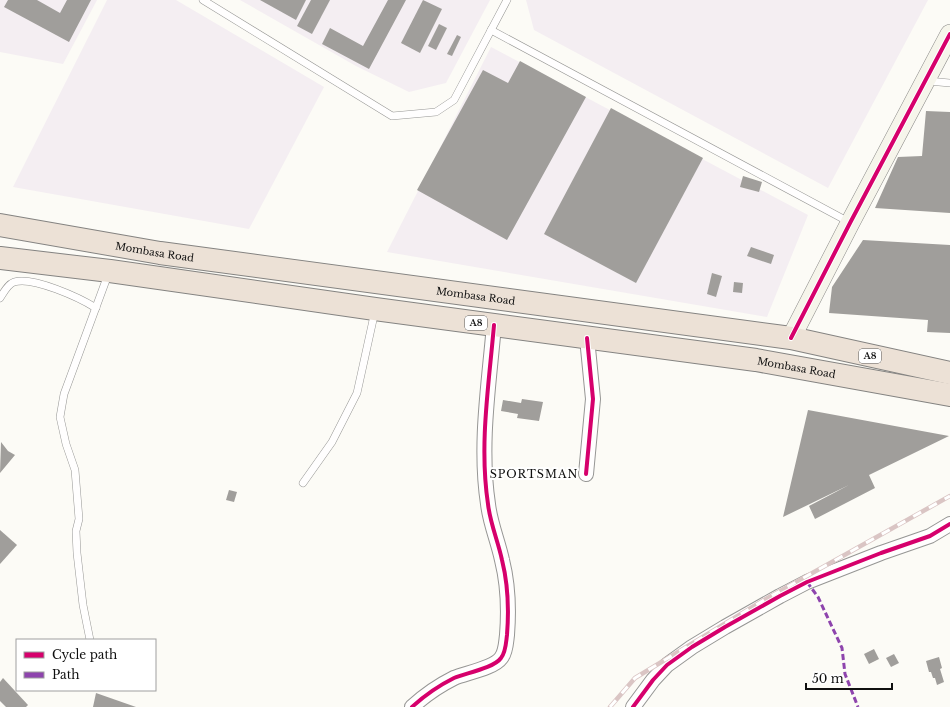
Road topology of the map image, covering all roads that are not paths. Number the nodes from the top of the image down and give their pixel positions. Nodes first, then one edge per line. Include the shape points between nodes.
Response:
1 (204, 0) edge
2 (507, 0) edge
3 (491, 30) junction
4 (950, 34) edge
5 (925, 81) junction
6 (950, 83) edge
7 (850, 223) junction
8 (0, 225) edge
9 (0, 258) edge
10 (110, 271) junction
11 (0, 298) edge
12 (96, 308) junction
13 (375, 309) junction
14 (494, 325) junction
15 (587, 338) junction
16 (791, 338) junction
17 (950, 373) edge
18 (950, 394) edge
19 (586, 474) dead end
20 (303, 483) dead end
21 (950, 524) edge
22 (90, 639) edge
23 (412, 707) edge
24 (633, 707) edge

1 - 3 lane via 392,116 436,112 454,100
2 - 3 lane
3 - 7 lane
4 - 5 street
5 - 6 lane
5 - 7 street
7 - 16 street
8 - 16 highway, Mombasa Road / A8 via 160,253
9 - 10 highway, Mombasa Road / A8
10 - 12 lane
10 - 13 highway, Mombasa Road / A8
11 - 12 lane via 8,286 14,282 24,281 40,283 88,302
12 - 22 lane via 64,394 60,417 75,470 79,518 76,530 77,553
13 - 14 highway, Mombasa Road / A8
13 - 20 lane via 357,393 332,442
14 - 15 highway, Mombasa Road / A8
14 - 23 street via 485,424 485,457 492,529 502,559 507,588 506,644 502,658 498,661 447,682
15 - 18 highway, Mombasa Road / A8 via 756,360
15 - 19 street via 592,399
16 - 17 highway, Mombasa Road / A8
21 - 24 street via 930,536 807,582 725,627 667,665

